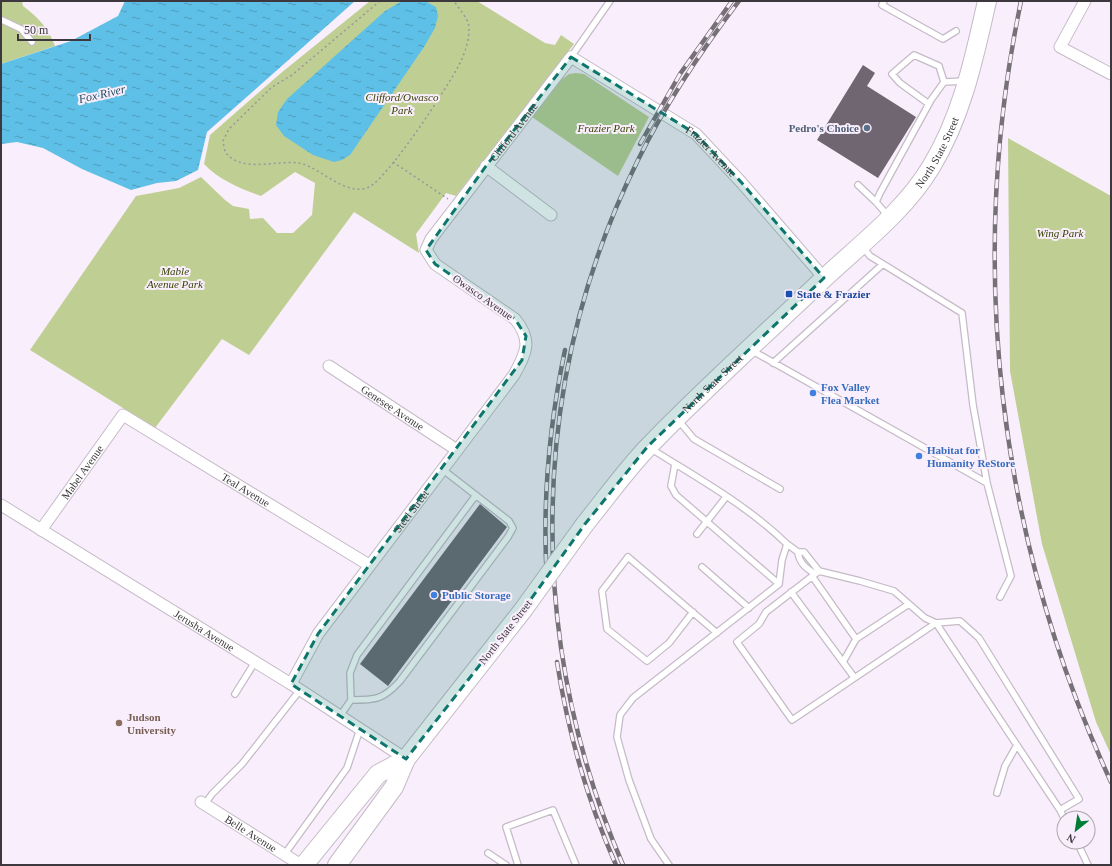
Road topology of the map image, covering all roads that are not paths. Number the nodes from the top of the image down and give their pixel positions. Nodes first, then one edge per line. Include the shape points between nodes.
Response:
1 (610, 1) edge
2 (884, 1) edge
3 (987, 1) edge
4 (1085, 1) edge
5 (2, 20) dead end
6 (956, 31) dead end
7 (32, 42) dead end
8 (571, 57) junction
9 (1111, 74) edge
10 (968, 81) junction
11 (944, 82) junction
12 (929, 104) junction
13 (486, 166) junction
14 (858, 185) dead end
15 (876, 202) junction
16 (550, 215) dead end
17 (890, 218) junction
18 (861, 244) junction
19 (435, 264) joint
20 (883, 264) junction
21 (824, 278) junction
22 (526, 336) joint
23 (750, 349) junction
24 (773, 363) junction
25 (329, 366) dead end
26 (123, 415) joint
27 (677, 419) junction
28 (648, 446) junction
29 (457, 450) junction
30 (675, 464) junction
31 (442, 470) junction
32 (987, 483) junction
33 (780, 488) dead end
34 (476, 495) junction
35 (726, 497) junction
36 (1, 505) edge
37 (706, 522) junction
38 (41, 530) junction
39 (697, 534) dead end
40 (787, 544) junction
41 (798, 552) junction
42 (369, 565) junction
43 (702, 568) dead end
44 (815, 574) junction
45 (779, 584) junction
46 (791, 592) junction
47 (1000, 597) dead end
48 (909, 604) junction
49 (749, 608) junction
50 (693, 612) junction
51 (936, 623) junction
52 (717, 632) junction
53 (856, 639) junction
54 (255, 662) junction
55 (843, 662) junction
56 (854, 678) junction
57 (295, 687) junction
58 (235, 694) dead end
59 (350, 700) junction
60 (340, 716) junction
61 (360, 729) junction
62 (1017, 745) junction
63 (406, 759) junction
64 (997, 793) dead end
65 (203, 803) joint
66 (1060, 810) joint
67 (1080, 850) edge
68 (488, 853) dead end
69 (284, 854) junction
70 (301, 865) edge
71 (304, 865) edge
72 (337, 865) edge
73 (506, 865) edge
74 (518, 865) edge
75 (576, 865) edge
76 (669, 865) edge
77 (1088, 865) edge

1 - 8 lane, Clifford Avenue
2 - 6 lane via 882,5 943,39
3 - 10 main road, North State Street
4 - 9 street via 1060,47
5 - 7 lane via 21,29
8 - 13 street, Clifford Avenue
8 - 21 street, Frazier Avenue via 696,134
10 - 11 lane
10 - 17 main road, North State Street via 951,131 941,151 908,199
11 - 12 lane
11 - 12 lane via 939,66 914,55 892,74
12 - 15 lane
13 - 16 street
13 - 19 street, Clifford Avenue via 428,244 426,250
14 - 15 lane
15 - 17 lane
17 - 18 main road, North State Street
18 - 20 lane via 870,256
18 - 21 main road, North State Street
19 - 22 street, Owasco Avenue via 515,319
20 - 24 lane
20 - 32 lane via 962,313 973,405
21 - 23 main road, North State Street
22 - 29 street, Steel Street via 526,348 514,375
23 - 24 lane
23 - 27 main road, North State Street
24 - 32 lane
25 - 29 street, Genesee Avenue
26 - 38 street, Mabel Avenue
26 - 42 street, Teal Avenue
27 - 28 main road, North State Street
27 - 33 lane via 694,439
28 - 30 lane
28 - 63 main road, North State Street, bridge via 584,524 524,610
29 - 31 street, Steel Street
30 - 35 lane
30 - 37 lane via 671,486 676,495
31 - 34 lane
31 - 42 street, Steel Street
32 - 47 lane via 1011,576
34 - 59 lane via 357,655 350,673
34 - 59 lane via 509,521 513,528 390,692 374,700
35 - 37 lane
35 - 40 lane via 768,526
36 - 38 street, Jerusha Avenue
37 - 39 lane
37 - 45 lane
38 - 54 street, Jerusha Avenue
40 - 41 lane
40 - 45 lane
41 - 44 lane via 799,560
41 - 44 lane via 804,552
42 - 57 street, Steel Street via 318,634
43 - 49 lane
44 - 46 lane
44 - 48 lane via 860,581 894,591
44 - 53 lane
45 - 49 lane
46 - 55 lane
46 - 56 lane via 766,612 756,627 737,642 792,720
48 - 51 lane via 925,618
48 - 53 lane
49 - 52 lane
50 - 50 lane via 628,557 602,591 607,629 647,661 669,643
50 - 52 lane
51 - 56 lane
51 - 62 lane
51 - 66 lane via 960,621 979,638 1079,799
52 - 76 lane via 633,698 620,715 617,736 629,780 651,839
53 - 55 lane
54 - 57 street, Jerusha Avenue
54 - 58 lane
55 - 56 lane
57 - 60 street, Jerusha Avenue
57 - 65 lane via 242,764
59 - 60 lane
60 - 61 street, Jerusha Avenue
61 - 63 street, Jerusha Avenue
61 - 69 lane via 347,768
62 - 64 lane via 1005,766
62 - 66 lane
63 - 71 main road, North State Street via 378,774
63 - 72 main road, North State Street via 394,787
65 - 69 street, Belle Avenue
67 - 77 lane
68 - 73 lane
69 - 70 street, Belle Avenue
74 - 75 lane via 506,827 553,810

